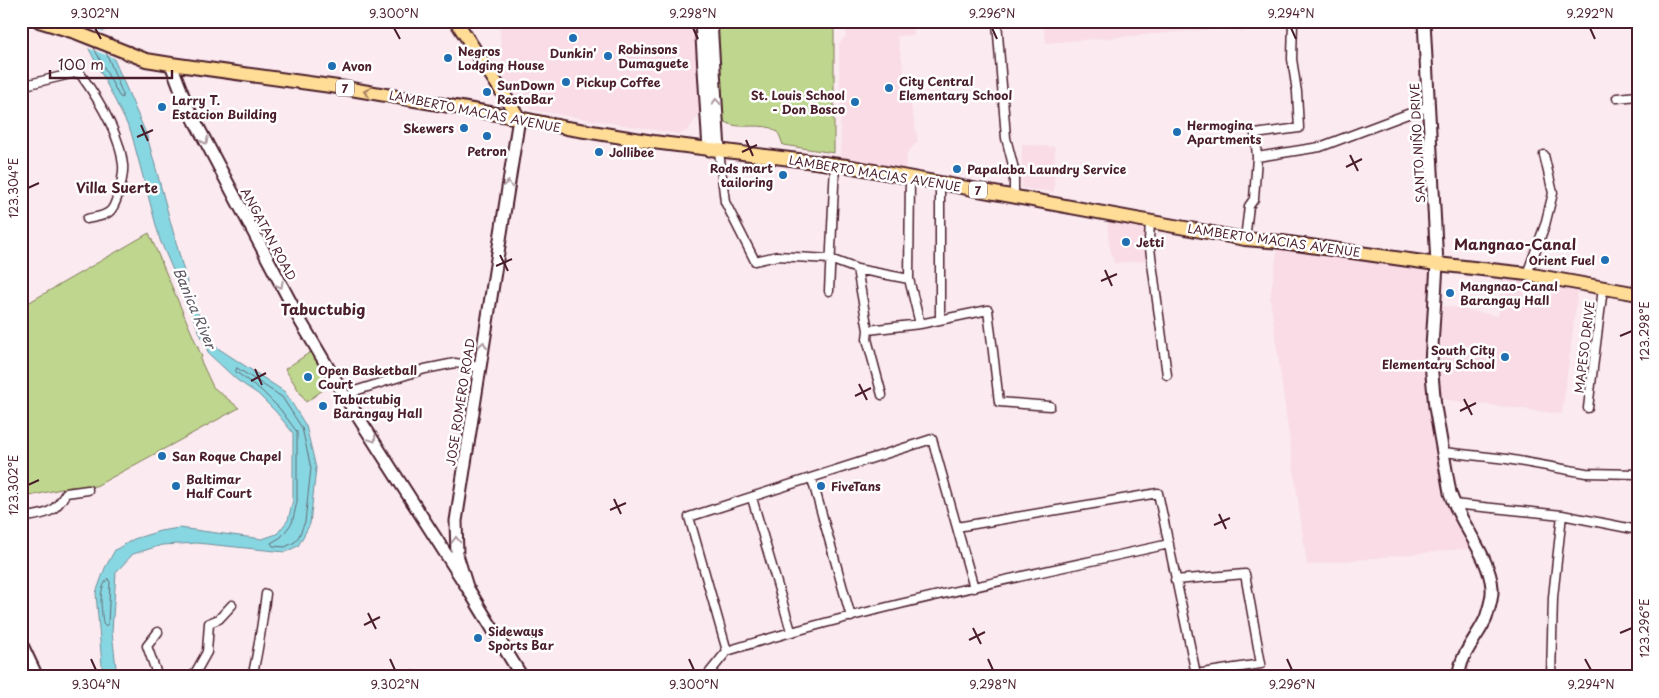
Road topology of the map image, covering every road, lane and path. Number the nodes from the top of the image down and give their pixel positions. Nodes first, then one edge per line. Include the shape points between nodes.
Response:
1 (39, 21) edge
2 (456, 21) edge
3 (701, 21) edge
4 (711, 21) edge
5 (998, 21) edge
6 (1293, 21) edge
7 (1424, 21) edge
8 (171, 64) junction
9 (21, 86) edge
10 (1638, 96) edge
11 (1617, 98) dead end
12 (1429, 106) junction
13 (519, 118) junction
14 (714, 150) junction
15 (1544, 155) dead end
16 (1257, 156) junction
17 (834, 164) junction
18 (910, 178) junction
19 (940, 183) junction
20 (1014, 196) junction
21 (87, 219) dead end
22 (1150, 221) junction
23 (1245, 239) junction
24 (830, 260) junction
25 (1437, 264) junction
26 (857, 269) junction
27 (1526, 274) junction
28 (909, 279) junction
29 (1603, 288) junction
30 (829, 291) dead end
31 (1638, 294) edge
32 (940, 320) junction
33 (920, 324) junction
34 (868, 330) junction
35 (479, 367) junction
36 (1166, 375) dead end
37 (882, 395) dead end
38 (346, 398) junction
39 (1050, 406) dead end
40 (1588, 408) dead end
41 (1443, 452) junction
42 (1638, 474) edge
43 (812, 479) junction
44 (88, 490) dead end
45 (752, 498) junction
46 (1453, 504) junction
47 (1562, 515) junction
48 (21, 518) edge
49 (957, 527) junction
50 (1638, 530) edge
51 (1169, 544) junction
52 (1175, 580) junction
53 (467, 587) junction
54 (974, 588) junction
55 (266, 594) dead end
56 (232, 606) dead end
57 (851, 617) junction
58 (791, 631) junction
59 (158, 632) dead end
60 (21, 643) edge
61 (727, 651) junction
62 (37, 677) edge
63 (158, 677) edge
64 (193, 677) edge
65 (252, 677) edge
66 (522, 677) edge
67 (706, 677) edge
68 (1459, 677) edge
69 (1551, 677) edge

1 - 8 main road, 7 via 146,60
2 - 13 main road
3 - 14 main road
14 -> 4 main road
5 - 20 street via 1006,138 1014,169
6 - 16 street via 1292,59 1299,128 1255,134
7 - 12 main road, SANTO NIÑO DRIVE
13 -> 8 main road, LAMBERTO MACIAS AVENUE / 7 via 345,88
8 -> 38 main road, ANGATAN ROAD via 187,106 218,166 301,322
9 - 21 street via 79,72 120,146 123,167 111,211
10 - 11 street
12 - 16 street via 1320,147
12 - 25 main road, SANTO NIÑO DRIVE
13 - 14 main road, LAMBERTO MACIAS AVENUE / 7
35 -> 13 main road, JOSE ROMERO ROAD
14 - 17 main road, LAMBERTO MACIAS AVENUE / 7
14 - 24 street via 725,202 755,261 777,256
15 - 27 street via 1553,193 1545,226
16 - 23 street via 1254,199 1249,206
17 - 18 main road, LAMBERTO MACIAS AVENUE / 7
17 - 24 street
18 - 19 main road, LAMBERTO MACIAS AVENUE / 7
18 - 28 street
19 - 20 main road, LAMBERTO MACIAS AVENUE / 7
19 - 32 street
20 - 22 main road, LAMBERTO MACIAS AVENUE / 7
22 - 23 main road, LAMBERTO MACIAS AVENUE / 7
22 - 36 street via 1149,241
23 - 25 main road, LAMBERTO MACIAS AVENUE / 7
24 - 26 street
24 - 30 street
25 - 27 main road, LAMBERTO MACIAS AVENUE / 7
25 - 41 main road, SANTO NIÑO DRIVE via 1431,363
26 - 28 street
26 - 34 street
27 - 29 main road, LAMBERTO MACIAS AVENUE / 7
28 - 33 street
29 - 31 main road, LAMBERTO MACIAS AVENUE / 7
29 - 40 street, MAPESO DRIVE
32 - 33 street
32 - 39 street via 988,310 999,402
33 - 34 street
34 - 37 street via 867,339
35 - 38 street via 455,363 425,369 358,390
53 -> 35 main road, JOSE ROMERO ROAD via 457,555 456,522
38 -> 53 main road, ANGATAN ROAD
41 - 42 street via 1507,459 1586,474
41 - 46 main road, SANTO NIÑO DRIVE
43 - 45 street
43 - 49 street via 932,439
43 - 57 street
44 - 48 street via 66,493 53,511
45 - 58 street
45 - 61 street via 689,517
46 - 47 street
46 - 68 main road, SANTO NIÑO DRIVE via 1480,553 1492,587 1488,612 1464,656
47 - 50 street
47 - 69 street via 1553,597
49 - 51 street via 1158,493
49 - 54 street
51 - 52 street
51 - 54 street
52 - 52 street via 1245,574 1261,664 1196,674
53 - 66 main road, JOSE ROMERO ROAD
54 - 57 street
55 - 65 street
56 - 64 street via 219,619 209,623 207,652
57 - 58 street
58 - 61 street
59 - 63 street via 147,646
60 - 62 main road
61 - 67 street

